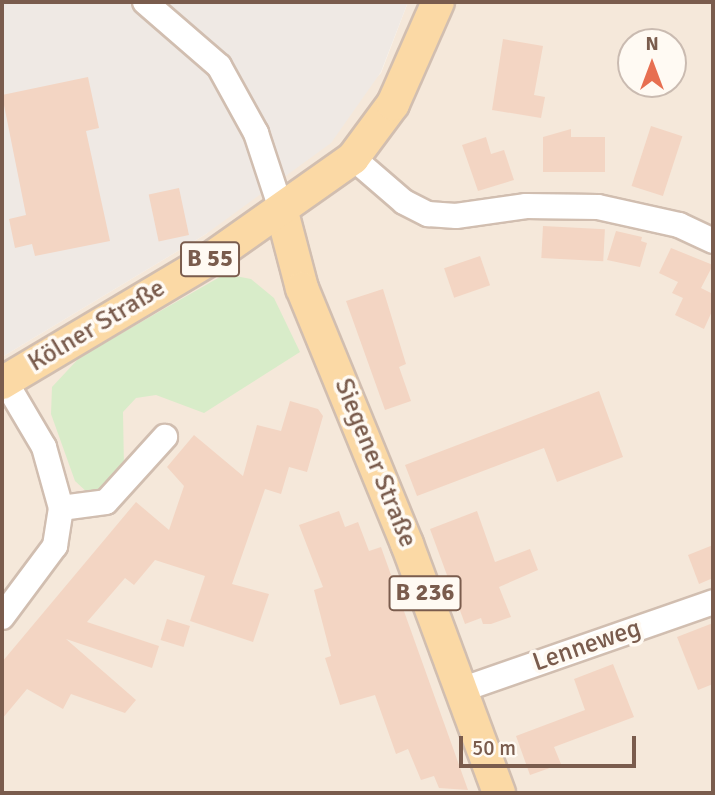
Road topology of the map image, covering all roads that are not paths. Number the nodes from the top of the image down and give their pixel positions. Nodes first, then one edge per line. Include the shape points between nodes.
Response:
1 (145, 2) edge
2 (438, 2) edge
3 (353, 158) junction
4 (282, 212) junction
5 (713, 241) edge
6 (4, 382) edge
7 (165, 437) dead end
8 (61, 508) junction
9 (713, 602) edge
10 (2, 617) edge
11 (461, 691) junction
12 (499, 793) edge

1 - 4 street via 219,66 256,133
2 - 3 main road, Kölner Straße / B 55 via 383,121
3 - 4 main road, Kölner Straße / B 55
3 - 5 street via 404,202 428,214 456,216 526,205 598,208 678,225
4 - 6 main road, Kölner Straße / B 55
4 - 11 main road, Siegener Straße / B 236 via 302,288 348,393
6 - 8 street, Kölner Straße via 44,447
7 - 8 street via 106,502
8 - 10 street, Kölner Straße via 55,546
9 - 11 street, Lenneweg
11 - 12 main road, Siegener Straße / B 236

